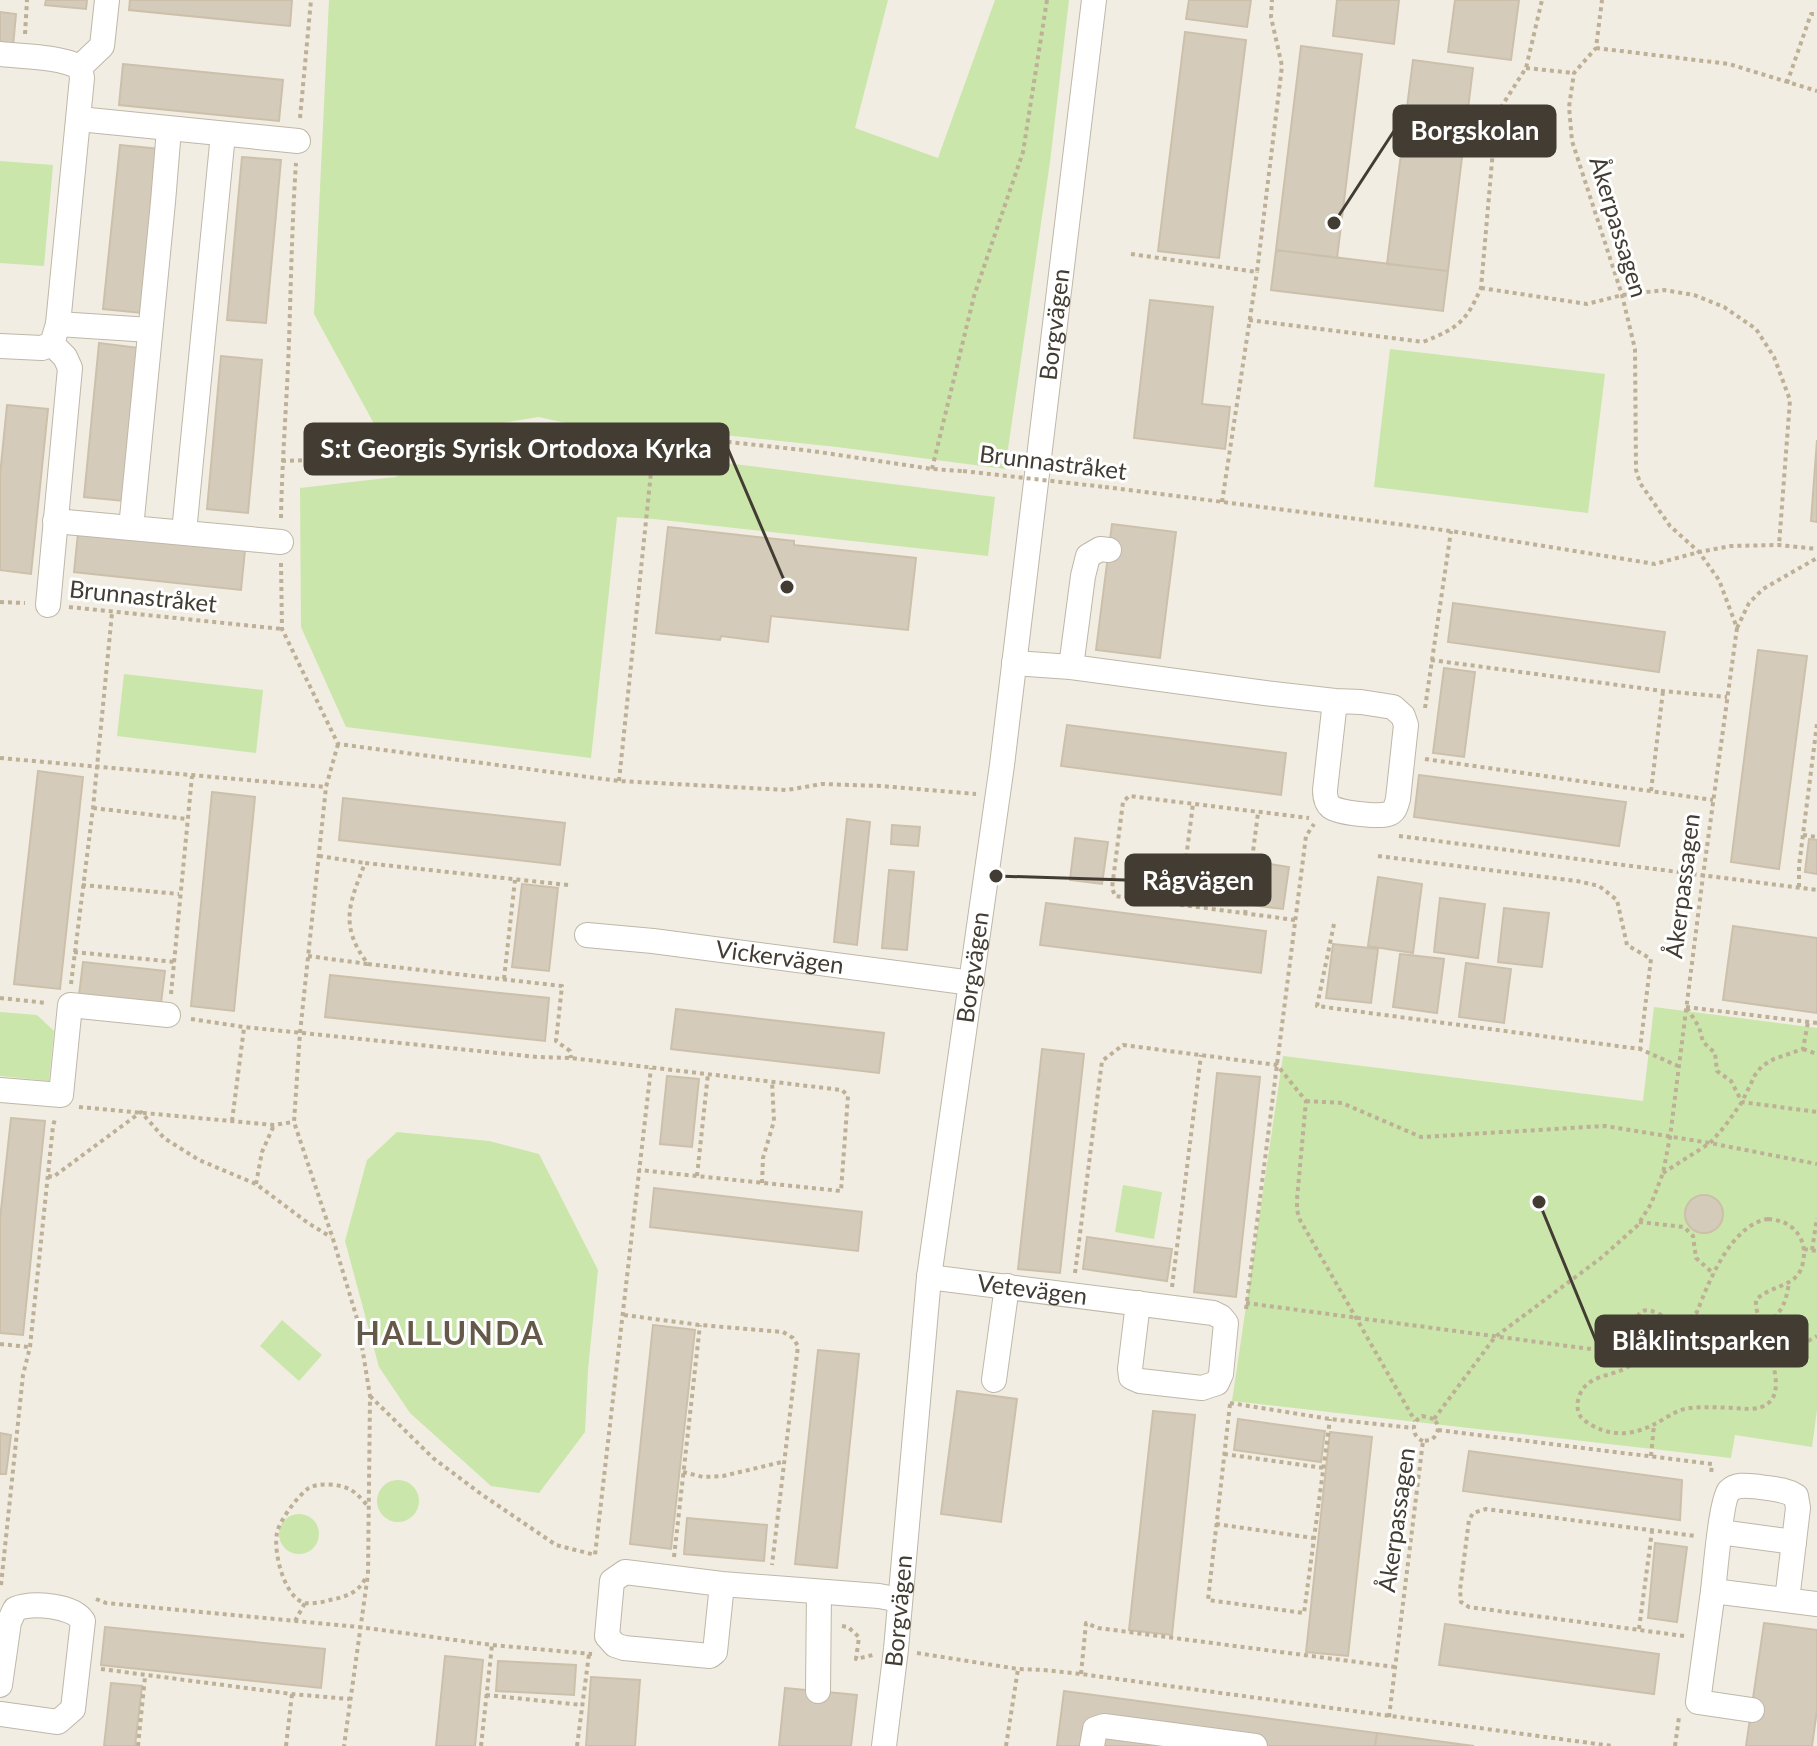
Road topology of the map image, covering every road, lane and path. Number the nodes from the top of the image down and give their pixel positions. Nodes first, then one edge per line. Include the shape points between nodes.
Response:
1 (27, 0) edge
2 (107, 0) edge
3 (311, 0) edge
4 (1047, 0) edge
5 (1094, 0) edge
6 (1272, 0) edge
7 (1542, 0) edge
8 (1602, 0) edge
9 (1817, 14) edge
10 (1596, 48) junction
11 (12, 56) edge
12 (80, 67) junction
13 (1526, 68) junction
14 (1574, 73) junction
15 (1787, 83) junction
16 (1817, 91) edge
17 (79, 119) junction
18 (169, 129) junction
19 (223, 134) junction
20 (298, 141) junction
21 (1131, 254) dead end
22 (1257, 272) junction
23 (1481, 288) junction
24 (1622, 295) junction
25 (1249, 320) junction
26 (150, 330) junction
27 (55, 334) junction
28 (0, 346) edge
29 (655, 434) junction
30 (932, 469) junction
31 (1222, 502) junction
32 (55, 521) junction
33 (131, 528) junction
34 (1451, 531) junction
35 (184, 532) junction
36 (281, 542) dead end
37 (1779, 545) junction
38 (1817, 549) edge
39 (1109, 550) dead end
40 (1699, 552) junction
41 (1817, 558) edge
42 (0, 602) edge
43 (48, 605) junction
44 (112, 613) junction
45 (1737, 628) junction
46 (1431, 660) junction
47 (1014, 663) junction
48 (1071, 667) junction
49 (1663, 691) junction
50 (1727, 697) junction
51 (1335, 701) junction
52 (1424, 716) dead end
53 (1817, 724) edge
54 (338, 744) junction
55 (0, 758) edge
56 (1419, 758) dead end
57 (1814, 765) edge
58 (96, 767) junction
59 (192, 776) junction
60 (619, 781) junction
61 (326, 787) junction
62 (1651, 791) junction
63 (978, 794) dead end
64 (1713, 800) junction
65 (1193, 804) junction
66 (93, 808) junction
67 (1258, 812) junction
68 (187, 819) junction
69 (1395, 835) dead end
70 (1803, 835) junction
71 (1817, 837) edge
72 (319, 856) junction
73 (1378, 856) dead end
74 (365, 863) junction
75 (1703, 876) junction
76 (515, 880) junction
77 (82, 885) junction
78 (568, 885) dead end
79 (1799, 887) junction
80 (1817, 890) edge
81 (180, 894) junction
82 (1180, 905) junction
83 (1245, 914) junction
84 (1295, 920) junction
85 (1334, 924) dead end
86 (587, 935) dead end
87 (74, 952) junction
88 (308, 956) junction
89 (175, 962) junction
90 (368, 964) junction
91 (504, 979) junction
92 (972, 983) junction
93 (0, 998) edge
94 (70, 1005) junction
95 (1686, 1007) junction
96 (168, 1015) junction
97 (1808, 1022) junction
98 (1817, 1023) edge
99 (244, 1027) junction
100 (300, 1033) junction
101 (1640, 1049) junction
102 (1803, 1049) junction
103 (1817, 1054) edge
104 (1201, 1055) junction
105 (571, 1058) junction
106 (1277, 1065) junction
107 (1678, 1066) junction
108 (651, 1067) junction
109 (708, 1074) junction
110 (772, 1081) junction
111 (0, 1090) edge
112 (1306, 1101) junction
113 (1742, 1102) junction
114 (73, 1107) dead end
115 (141, 1112) junction
116 (1817, 1112) edge
117 (56, 1116) dead end
118 (232, 1121) junction
119 (294, 1122) junction
120 (274, 1125) junction
121 (1670, 1137) junction
122 (1710, 1143) junction
123 (1817, 1164) edge
124 (639, 1170) junction
125 (1663, 1173) junction
126 (48, 1176) junction
127 (697, 1176) junction
128 (762, 1183) junction
129 (256, 1184) junction
130 (1817, 1218) edge
131 (1639, 1222) junction
132 (333, 1239) junction
133 (1804, 1249) junction
134 (1814, 1250) edge
135 (1714, 1274) junction
136 (929, 1277) junction
137 (1789, 1283) junction
138 (1007, 1286) junction
139 (1071, 1294) junction
140 (1138, 1303) junction
141 (1246, 1303) junction
142 (1168, 1307) junction
143 (624, 1315) junction
144 (1245, 1318) dead end
145 (1356, 1319) junction
146 (700, 1325) junction
147 (1762, 1329) junction
148 (1817, 1336) edge
149 (1495, 1337) junction
150 (0, 1344) edge
151 (30, 1347) junction
152 (1769, 1353) junction
153 (1637, 1356) junction
154 (994, 1380) dead end
155 (1236, 1394) dead end
156 (370, 1396) junction
157 (1230, 1403) junction
158 (1330, 1419) junction
159 (1434, 1419) junction
160 (1415, 1421) junction
161 (1654, 1425) junction
162 (1413, 1428) junction
163 (1438, 1430) junction
164 (1423, 1441) junction
165 (1224, 1454) junction
166 (1651, 1456) junction
167 (783, 1462) junction
168 (1324, 1468) junction
169 (683, 1472) junction
170 (1710, 1479) dead end
171 (0, 1486) edge
172 (10, 1488) junction
173 (369, 1507) junction
174 (1216, 1524) junction
175 (1652, 1531) junction
176 (1719, 1536) junction
177 (1314, 1538) junction
178 (1794, 1542) junction
179 (674, 1563) dead end
180 (368, 1574) junction
181 (771, 1574) dead end
182 (722, 1584) junction
183 (1, 1585) edge
184 (1713, 1591) junction
185 (819, 1592) junction
186 (900, 1600) junction
187 (1787, 1600) junction
188 (106, 1603) dead end
189 (305, 1603) junction
190 (1817, 1604) edge
191 (295, 1621) junction
192 (359, 1627) junction
193 (1639, 1629) junction
194 (1707, 1639) junction
195 (492, 1645) junction
196 (589, 1654) junction
197 (604, 1656) dead end
198 (79, 1666) junction
199 (1395, 1667) junction
200 (1081, 1674) junction
201 (146, 1676) junction
202 (0, 1685) edge
203 (818, 1691) dead end
204 (292, 1694) junction
205 (486, 1695) junction
206 (349, 1699) junction
207 (582, 1705) junction
208 (1752, 1710) dead end
209 (0, 1714) edge
210 (1389, 1717) junction
211 (138, 1746) edge
212 (286, 1746) edge
213 (344, 1746) edge
214 (481, 1746) edge
215 (577, 1746) edge
216 (884, 1746) edge
217 (1006, 1746) edge
218 (1092, 1746) edge
219 (1255, 1746) edge
220 (1612, 1746) edge

1 - 11 path
2 - 12 street via 102,46
3 - 20 path
4 - 30 path via 1023,152 974,296
5 - 47 street, Borgvägen
6 - 22 path via 1282,66
7 - 13 path
8 - 10 path
9 - 15 path via 1811,14
10 - 14 path
10 - 15 path via 1729,64
11 - 12 street
12 - 17 street
13 - 14 path
13 - 23 path via 1496,115
14 - 24 path, Åkerpassagen via 1572,141
15 - 16 path
17 - 18 street
17 - 27 street
18 - 19 street
18 - 26 street
19 - 20 street
19 - 35 street
20 - 29 path, Brunnastråket via 282,461 337,459 553,430
21 - 22 path
22 - 25 path
23 - 24 path via 1587,304
23 - 25 path via 1459,326 1423,342
24 - 37 path via 1664,290 1724,307 1756,329 1774,357 1790,400
24 - 40 path, Åkerpassagen via 1635,349 1636,470 1670,526
25 - 31 path
26 - 27 street
26 - 33 street
27 - 28 street via 42,348
27 - 32 street via 70,368
29 - 30 path, Brunnastråket
29 - 60 path
30 - 31 path, Brunnastråket, bridge
31 - 34 path, Brunnastråket
32 - 33 street
32 - 43 street
33 - 35 street
34 - 40 path, Brunnastråket via 1655,564
34 - 46 path
35 - 36 street
37 - 38 path, Brunnastråket
37 - 40 path, Brunnastråket
39 - 48 street via 1088,556
40 - 45 path, Åkerpassagen via 1719,580
41 - 45 path via 1763,589
42 - 43 path, Brunnastråket
43 - 44 path, Brunnastråket
44 - 54 path, Brunnastråket via 282,629
44 - 58 path
45 - 50 path, Åkerpassagen
46 - 49 path
46 - 52 path
47 - 48 street
47 - 92 street, Borgvägen
48 - 51 street
49 - 50 path
49 - 62 path
50 - 64 path, Åkerpassagen
51 - 51 street via 1326,800 1344,812 1389,814 1398,799 1403,716 1393,707
53 - 57 path
54 - 60 path
54 - 61 path
55 - 58 path
56 - 62 path
57 - 70 path
58 - 59 path
58 - 66 path
59 - 61 path
59 - 68 path
60 - 63 path via 787,790 822,784 881,786
61 - 72 path
62 - 64 path
64 - 75 path, Åkerpassagen
65 - 67 path
65 - 82 path
65 - 82 path via 1129,796 1123,802 1115,896
66 - 68 path
66 - 77 path
67 - 83 path
67 - 84 path via 1316,819 1306,836
68 - 81 path
69 - 75 path
70 - 71 path
70 - 79 path
72 - 74 path
72 - 88 path
73 - 101 path via 1599,886 1617,900 1627,945 1651,959
74 - 76 path
74 - 90 path via 348,914 353,939
75 - 79 path
75 - 95 path, Åkerpassagen
76 - 78 path
76 - 91 path
77 - 81 path
77 - 87 path
79 - 80 path
81 - 89 path
82 - 83 path
83 - 84 path
84 - 106 path
85 - 101 path via 1317,1006
86 - 92 street, Vickervägen
87 - 89 path
87 - 94 path
88 - 90 path
88 - 100 path
89 - 96 path
90 - 91 path
91 - 105 path via 562,986 556,1041
92 - 136 street, Borgvägen
93 - 94 path
94 - 96 street
94 - 111 street via 61,1095
95 - 97 path
95 - 107 path, Åkerpassagen
95 - 113 path via 1703,1042 1715,1053 1717,1071 1731,1081
96 - 99 path
97 - 98 path
97 - 102 path
99 - 100 path
99 - 118 path
100 - 105 path
100 - 119 path
101 - 107 path
102 - 103 path
102 - 113 path via 1762,1066
104 - 106 path
104 - 139 path via 1123,1045 1102,1061
104 - 142 path
105 - 108 path
106 - 112 path
106 - 141 path
107 - 121 path, Åkerpassagen
108 - 109 path
108 - 124 path
109 - 110 path
109 - 127 path
110 - 128 path via 774,1121
110 - 128 path via 842,1090 848,1096 841,1191
112 - 121 path via 1342,1103 1421,1137 1605,1126
112 - 145 path via 1297,1210
113 - 116 path
113 - 122 path
114 - 115 path
115 - 118 path
115 - 126 path
115 - 129 path via 164,1138 199,1160
117 - 126 path
118 - 120 path
119 - 120 path
119 - 132 path
120 - 129 path
121 - 122 path
121 - 125 path, Åkerpassagen
122 - 123 path
122 - 125 path
124 - 127 path
124 - 143 path
125 - 131 path, Åkerpassagen
126 - 151 path
127 - 128 path
129 - 132 path
130 - 134 path
131 - 135 path via 1684,1227 1693,1236 1696,1258
131 - 149 path, Åkerpassagen via 1601,1258
132 - 156 path via 361,1335
133 - 134 path
133 - 135 path via 1791,1226 1761,1220 1737,1238
133 - 137 path via 1801,1270
135 - 153 path via 1697,1312 1686,1320 1652,1310 1639,1314
136 - 138 street, Vetevägen
136 - 186 street, Borgvägen
137 - 147 path via 1782,1310
137 - 147 path via 1756,1300
138 - 139 street, Vetevägen
138 - 154 street
139 - 140 street, Vetevägen
140 - 142 street, Vetevägen
140 - 142 street, Vetevägen via 1131,1377 1202,1388 1217,1383 1226,1323 1213,1313
141 - 144 path
141 - 145 path
143 - 146 path
143 - 156 path via 595,1555 556,1545 481,1494 433,1458
145 - 149 path
145 - 160 path
146 - 167 path via 783,1332 798,1346
146 - 169 path
147 - 152 path
148 - 152 path
149 - 153 path
149 - 159 path, Åkerpassagen
150 - 151 path
151 - 172 path
152 - 153 path
152 - 161 path via 1777,1384 1766,1406 1684,1409
153 - 161 path via 1626,1369 1588,1384 1580,1394 1578,1412 1587,1423 1611,1432
155 - 157 path
156 - 173 path
157 - 158 path
157 - 165 path
158 - 162 path
158 - 168 path
159 - 160 path via 1422,1416
159 - 163 path, Åkerpassagen
160 - 162 path
161 - 166 path
162 - 164 path
163 - 164 path, Åkerpassagen
163 - 166 path
164 - 199 path, Åkerpassagen
165 - 168 path
165 - 174 path
166 - 170 path via 1712,1464
167 - 169 path via 723,1476
167 - 181 path
168 - 177 path
169 - 179 path
171 - 172 path
172 - 183 path
173 - 180 path
173 - 189 path via 350,1489 330,1484 310,1487 287,1513 277,1533 279,1565 293,1596
174 - 177 path
174 - 177 path via 1208,1600 1304,1613
175 - 176 path
175 - 193 path
175 - 193 path via 1486,1509 1469,1520 1461,1602
176 - 178 street
176 - 178 street via 1726,1496 1739,1485 1796,1496
176 - 184 street
178 - 187 street
180 - 189 path via 348,1596
180 - 192 path
182 - 182 street via 715,1652 710,1656 624,1648 607,1636 612,1581 625,1572
182 - 185 street
184 - 187 street
184 - 194 street
185 - 186 street
185 - 203 street
186 - 216 street, Borgvägen
187 - 190 street
188 - 191 path
189 - 191 path
191 - 192 path
192 - 195 path
192 - 206 path
193 - 194 path
194 - 208 street via 1698,1702
195 - 196 path
195 - 205 path
196 - 197 path
196 - 207 path
198 - 201 path
198 - 202 street via 79,1615 22,1606 9,1622
198 - 209 street via 73,1709 58,1722
199 - 200 path via 1086,1623
199 - 210 path, Åkerpassagen
200 - 210 path
200 - 217 path via 1018,1669
201 - 204 path
201 - 211 path
204 - 206 path
204 - 212 path
205 - 207 path
205 - 214 path
206 - 213 path
207 - 215 path
210 - 220 path
218 - 219 street via 1095,1729 1104,1726

